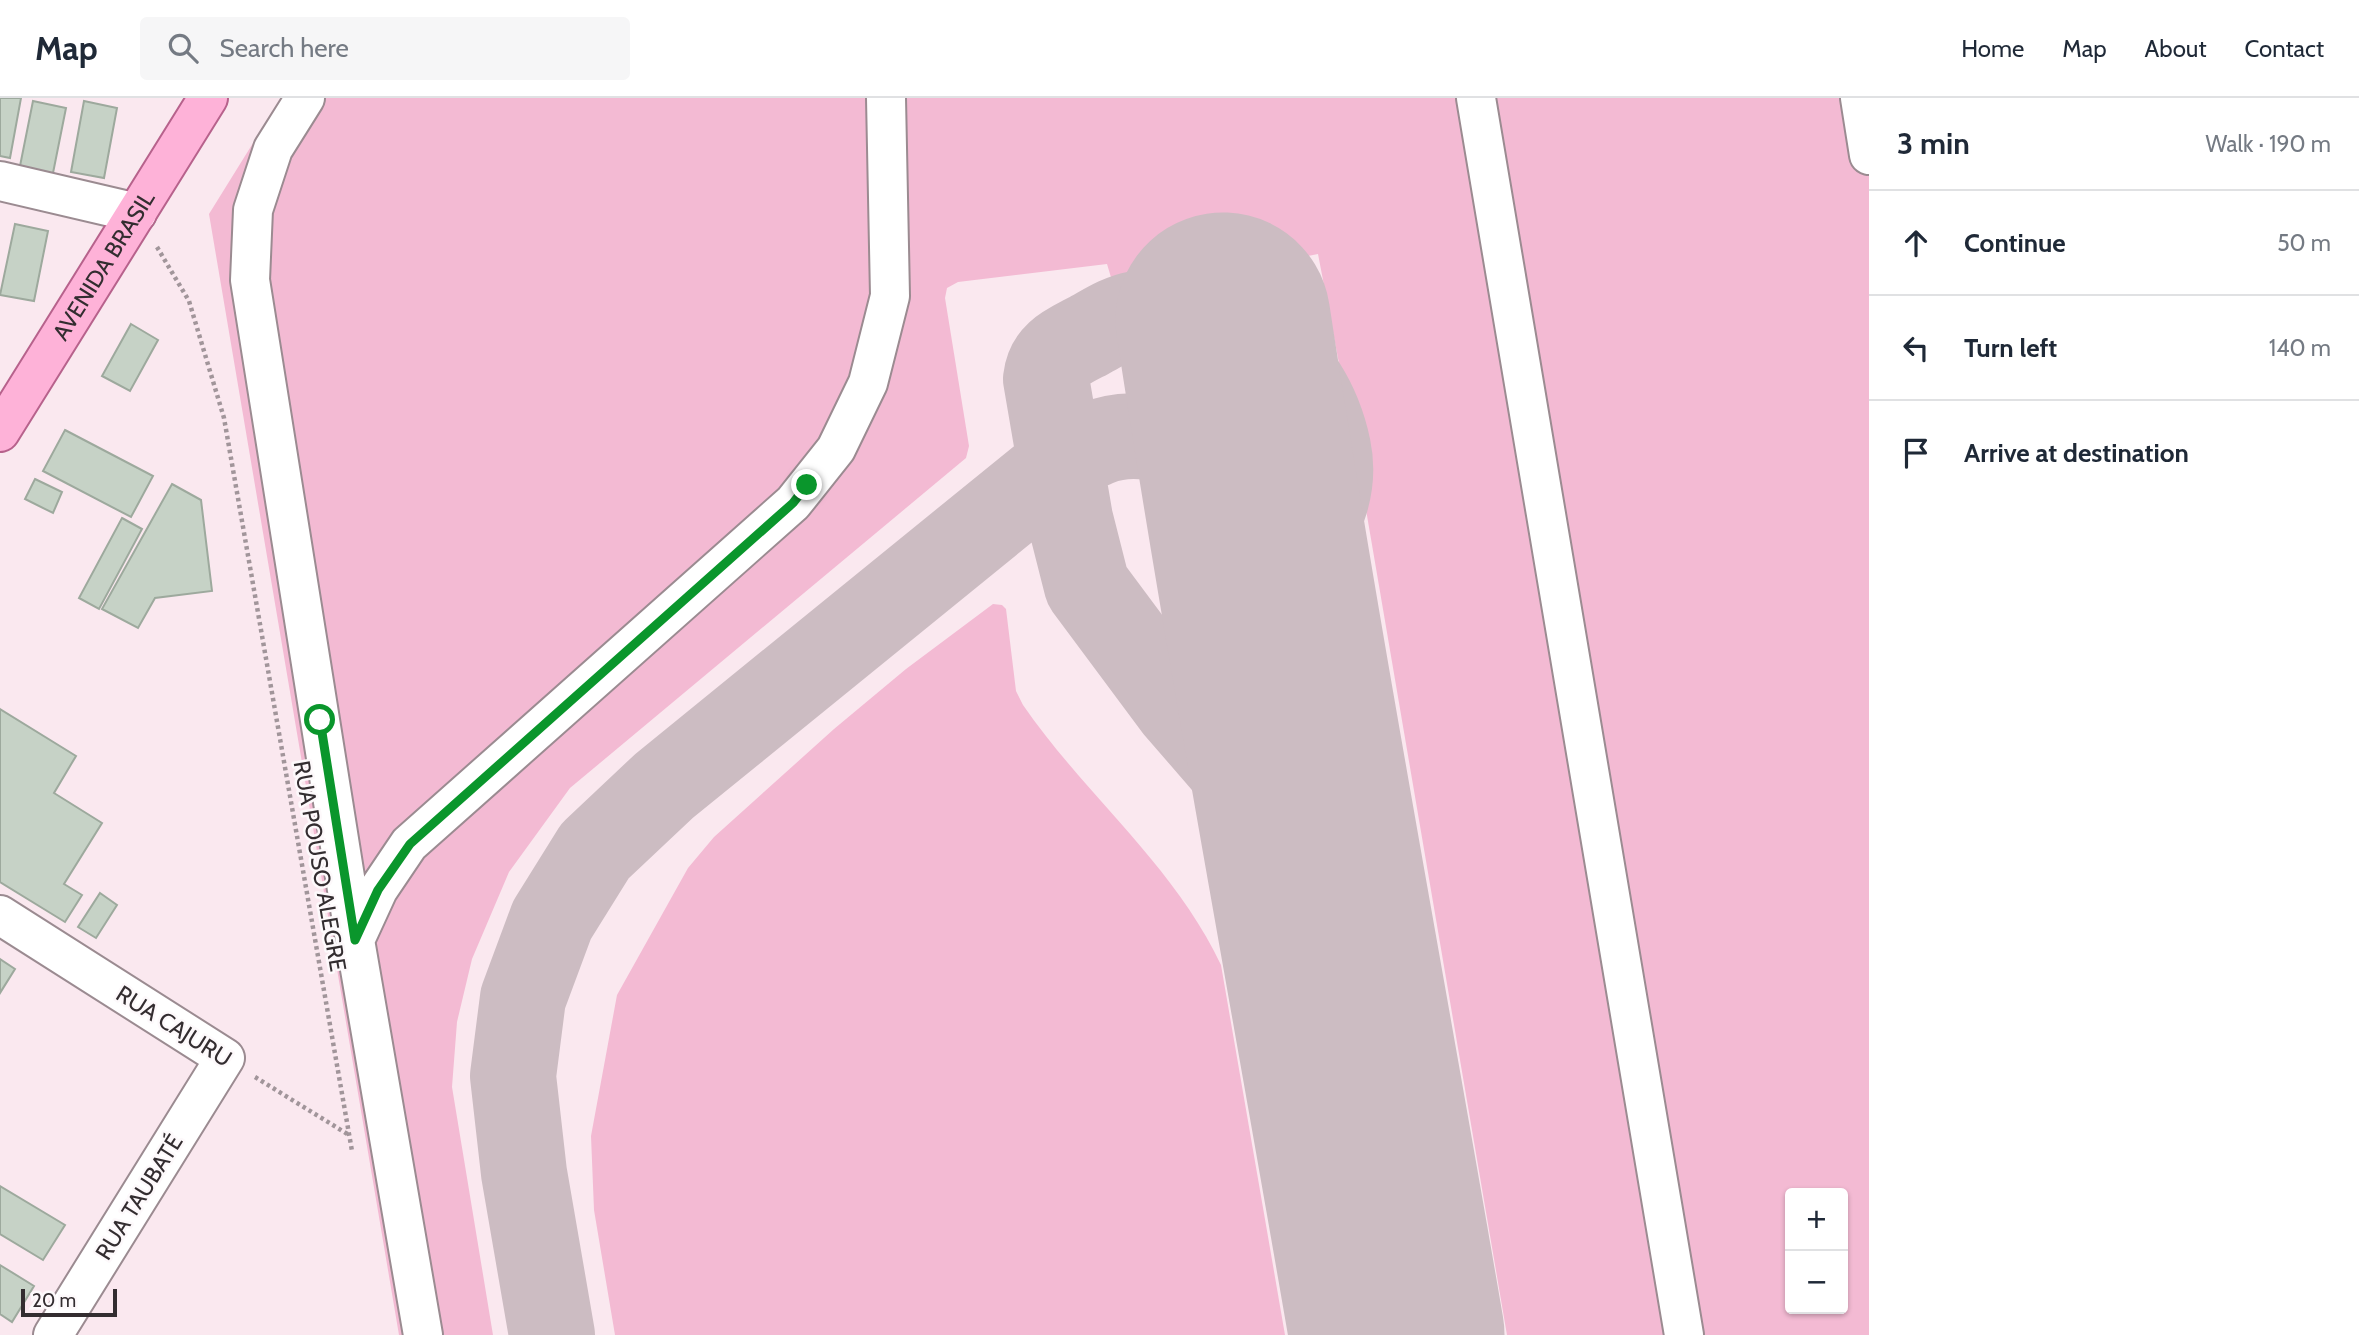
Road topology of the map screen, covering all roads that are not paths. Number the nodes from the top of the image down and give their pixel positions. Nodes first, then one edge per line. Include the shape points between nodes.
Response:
1 (208, 98) edge
2 (305, 98) edge
3 (886, 98) edge
4 (1476, 98) edge
5 (1860, 98) edge
6 (1869, 155) edge
7 (0, 181) edge
8 (137, 213) junction
9 (0, 432) edge
10 (0, 915) edge
11 (355, 940) junction
12 (225, 1058) joint
13 (54, 1335) edge
14 (423, 1335) edge
15 (1684, 1335) edge

1 - 8 main road, AVENIDA BRASIL
2 - 11 street via 273,149 253,210 250,281
3 - 11 street via 890,296 869,383 836,449 793,503 410,844 378,890
4 - 15 street
5 - 6 street
7 - 8 street
8 - 9 main road, AVENIDA BRASIL
10 - 12 street, RUA CAJURU
11 - 14 street
12 - 13 street, RUA TAUBATÉ

